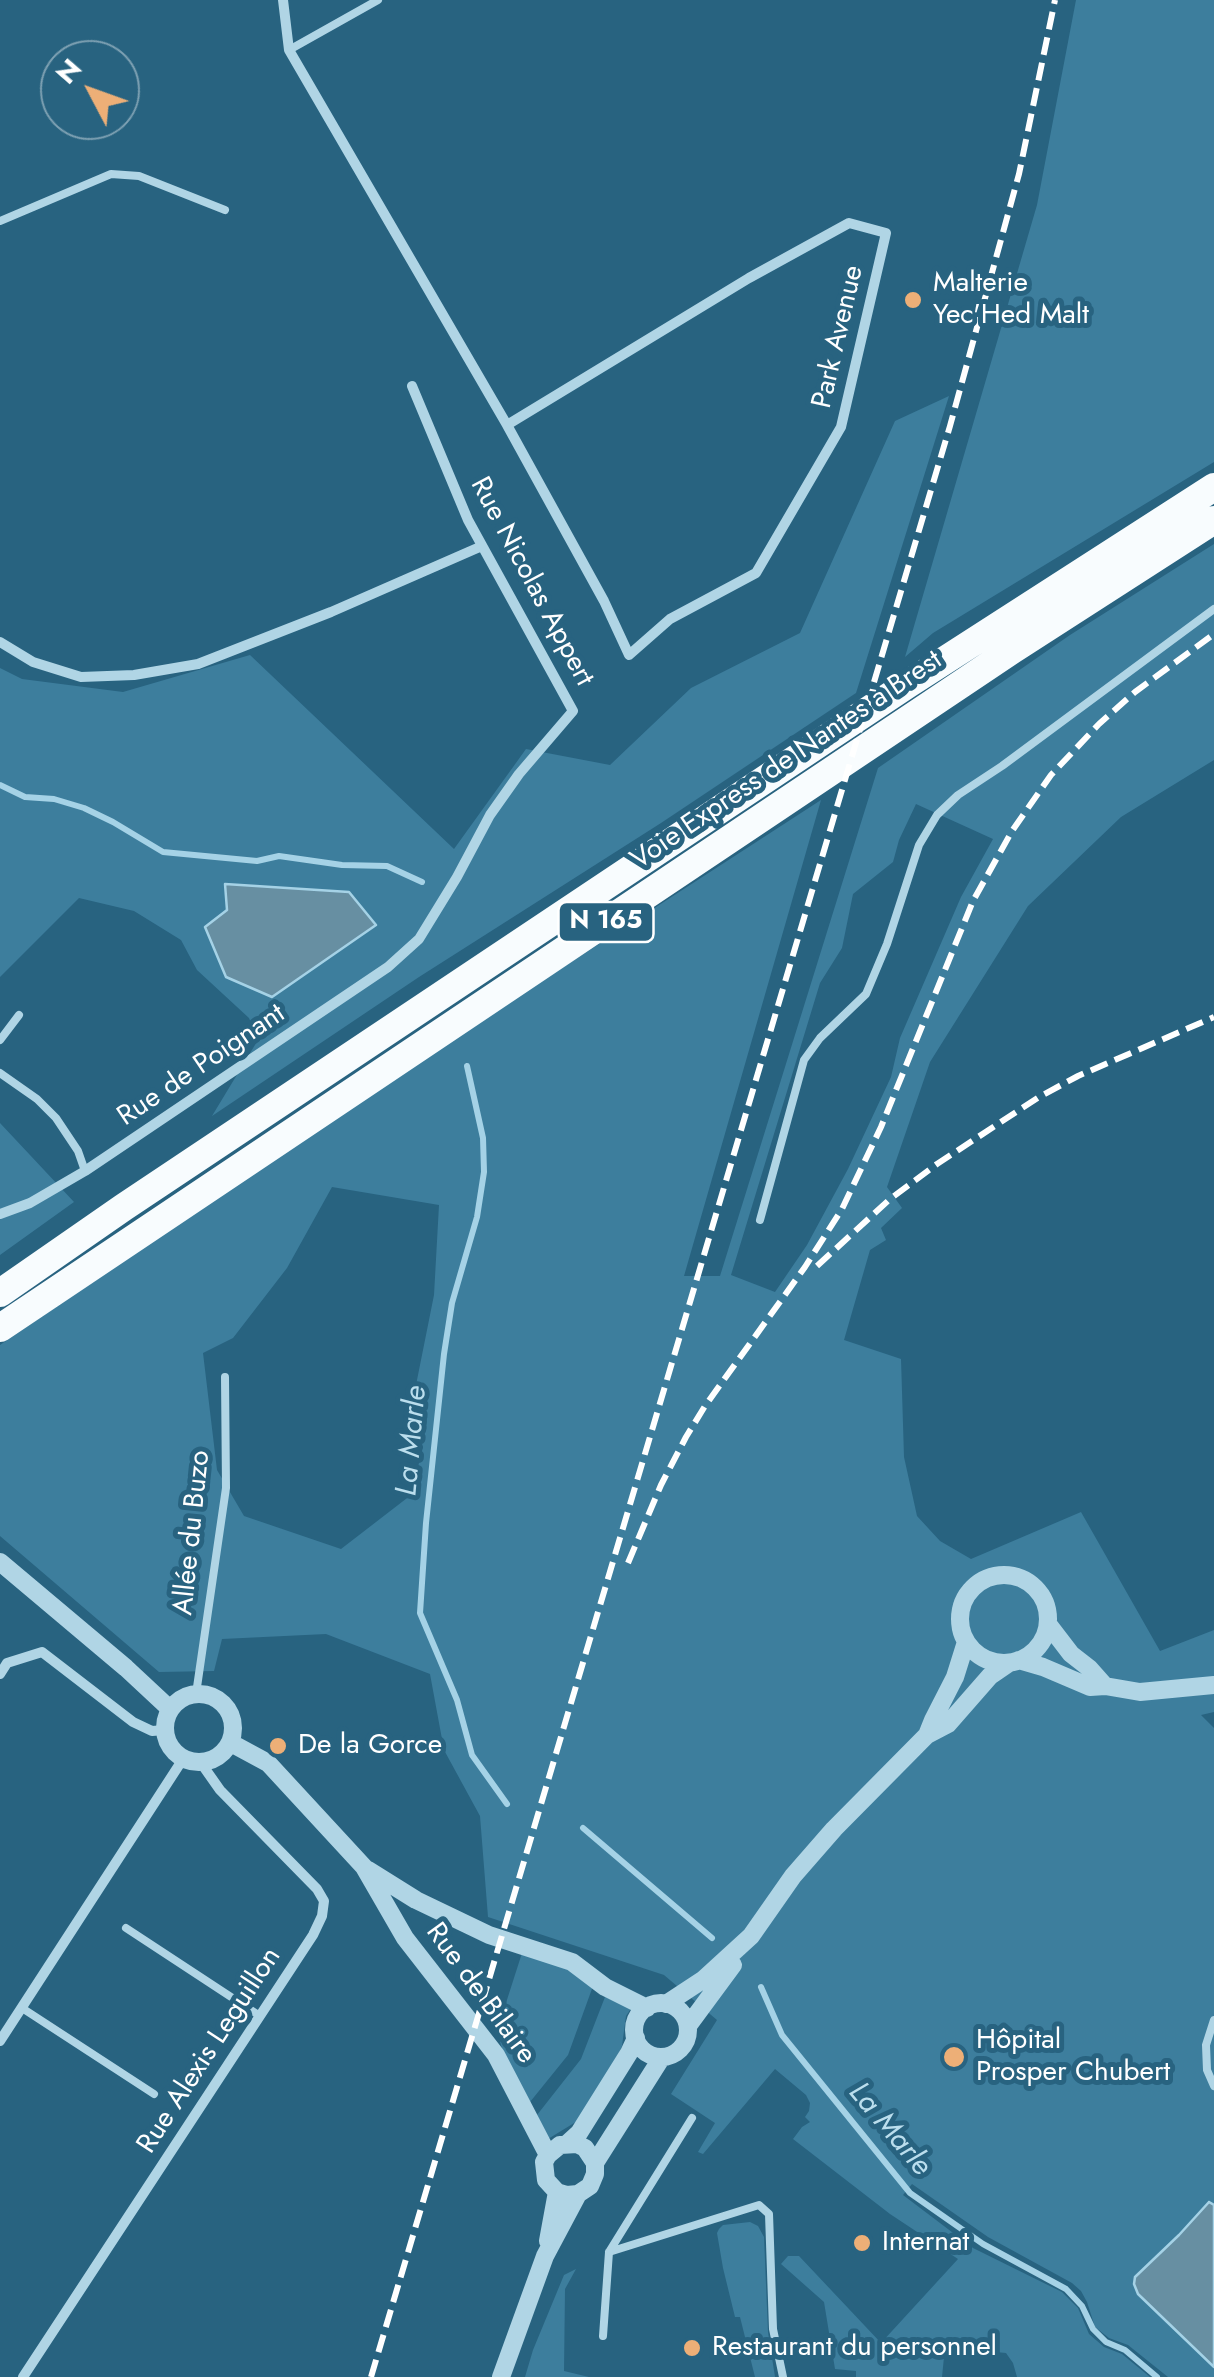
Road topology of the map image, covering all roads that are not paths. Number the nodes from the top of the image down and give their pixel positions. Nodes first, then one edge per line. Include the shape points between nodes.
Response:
1 (283, 0) edge
2 (378, 0) edge
3 (289, 50) junction
4 (226, 210) dead end
5 (0, 221) edge
6 (412, 386) dead end
7 (507, 426) junction
8 (1214, 487) edge
9 (1214, 520) edge
10 (482, 546) junction
11 (1214, 610) edge
12 (0, 642) edge
13 (419, 939) joint
14 (19, 1014) dead end
15 (0, 1040) edge
16 (0, 1073) edge
17 (84, 1172) junction
18 (0, 1214) edge
19 (760, 1220) dead end
20 (0, 1293) edge
21 (0, 1328) edge
22 (225, 1377) dead end
23 (0, 1562) edge
24 (1048, 1624) junction
25 (966, 1642) junction
26 (1014, 1662) junction
27 (0, 1674) edge
28 (1214, 1685) edge
29 (1104, 1686) junction
30 (196, 1694) junction
31 (170, 1710) junction
32 (165, 1730) junction
33 (927, 1735) junction
34 (230, 1742) junction
35 (192, 1761) junction
36 (364, 1867) junction
37 (126, 1928) dead end
38 (752, 1936) junction
39 (666, 2004) junction
40 (22, 2008) junction
41 (647, 2008) junction
42 (260, 2016) junction
43 (1214, 2020) edge
44 (688, 2026) junction
45 (636, 2038) junction
46 (0, 2041) edge
47 (662, 2057) junction
48 (1214, 2086) edge
49 (154, 2094) dead end
50 (692, 2118) dead end
51 (568, 2143) junction
52 (548, 2154) junction
53 (595, 2163) junction
54 (557, 2192) junction
55 (578, 2194) junction
56 (609, 2252) junction
57 (546, 2256) junction
58 (603, 2336) dead end
59 (23, 2377) edge
60 (502, 2377) edge
61 (783, 2377) edge

1 - 3 street
2 - 3 lane
3 - 7 street
4 - 5 lane via 139,176 112,174
6 - 10 street, Rue Nicolas Appert
7 - 7 street, Park Avenue via 849,223 886,233 841,427 756,572 670,620 629,655
8 - 20 highway, Voie Express de Nantes à Brest / N 165
9 - 21 highway, Voie Express de Nantes à Brest / N 165
10 - 12 street via 198,664 81,677
10 - 13 street, Rue Nicolas Appert via 572,710 490,815
11 - 19 lane via 937,815 919,845 866,994 804,1060
13 - 17 street, Rue de Poignant via 292,1034
14 - 15 lane
16 - 17 lane via 56,1118
17 - 18 street, Rue de Poignant
22 - 30 lane, Allée du Buzo via 226,1488
23 - 31 street
24 - 25 street via 1037,1589 1004,1574 971,1589 962,1605
24 - 26 street via 1040,1646
24 - 29 street
25 - 26 street via 984,1659
25 - 33 street
26 - 29 street
26 - 33 street via 990,1676 948,1724
27 - 32 street via 7,1664 42,1652 132,1722 152,1732
28 - 29 street via 1140,1692
30 - 31 street
30 - 34 street via 214,1697 228,1710
31 - 32 street
32 - 35 street via 171,1748
33 - 38 street via 793,1876
34 - 35 street via 220,1755
34 - 36 street, Rue de Bilaire via 268,1763
35 - 40 street
35 - 42 street, Rue Alexis Leguillon via 324,1900 314,1934
36 - 41 street, Rue de Bilaire via 488,1935 572,1962
36 - 52 street, Rue de Bilaire via 406,1938 496,2056
37 - 42 lane
38 - 39 street
38 - 44 street
39 - 41 street
39 - 44 street
40 - 46 street
40 - 49 lane
41 - 45 street via 638,2018
42 - 59 street, Rue Alexis Leguillon
43 - 48 lane via 1206,2045
44 - 47 street via 682,2047
45 - 47 street via 646,2052
45 - 51 street
47 - 53 street
50 - 56 lane
51 - 52 street
51 - 53 street via 585,2148
52 - 54 street via 546,2180
53 - 55 street via 593,2180
54 - 55 street
54 - 57 street
55 - 57 street
56 - 58 lane
56 - 61 lane via 759,2205 770,2214 773,2329
57 - 60 street

